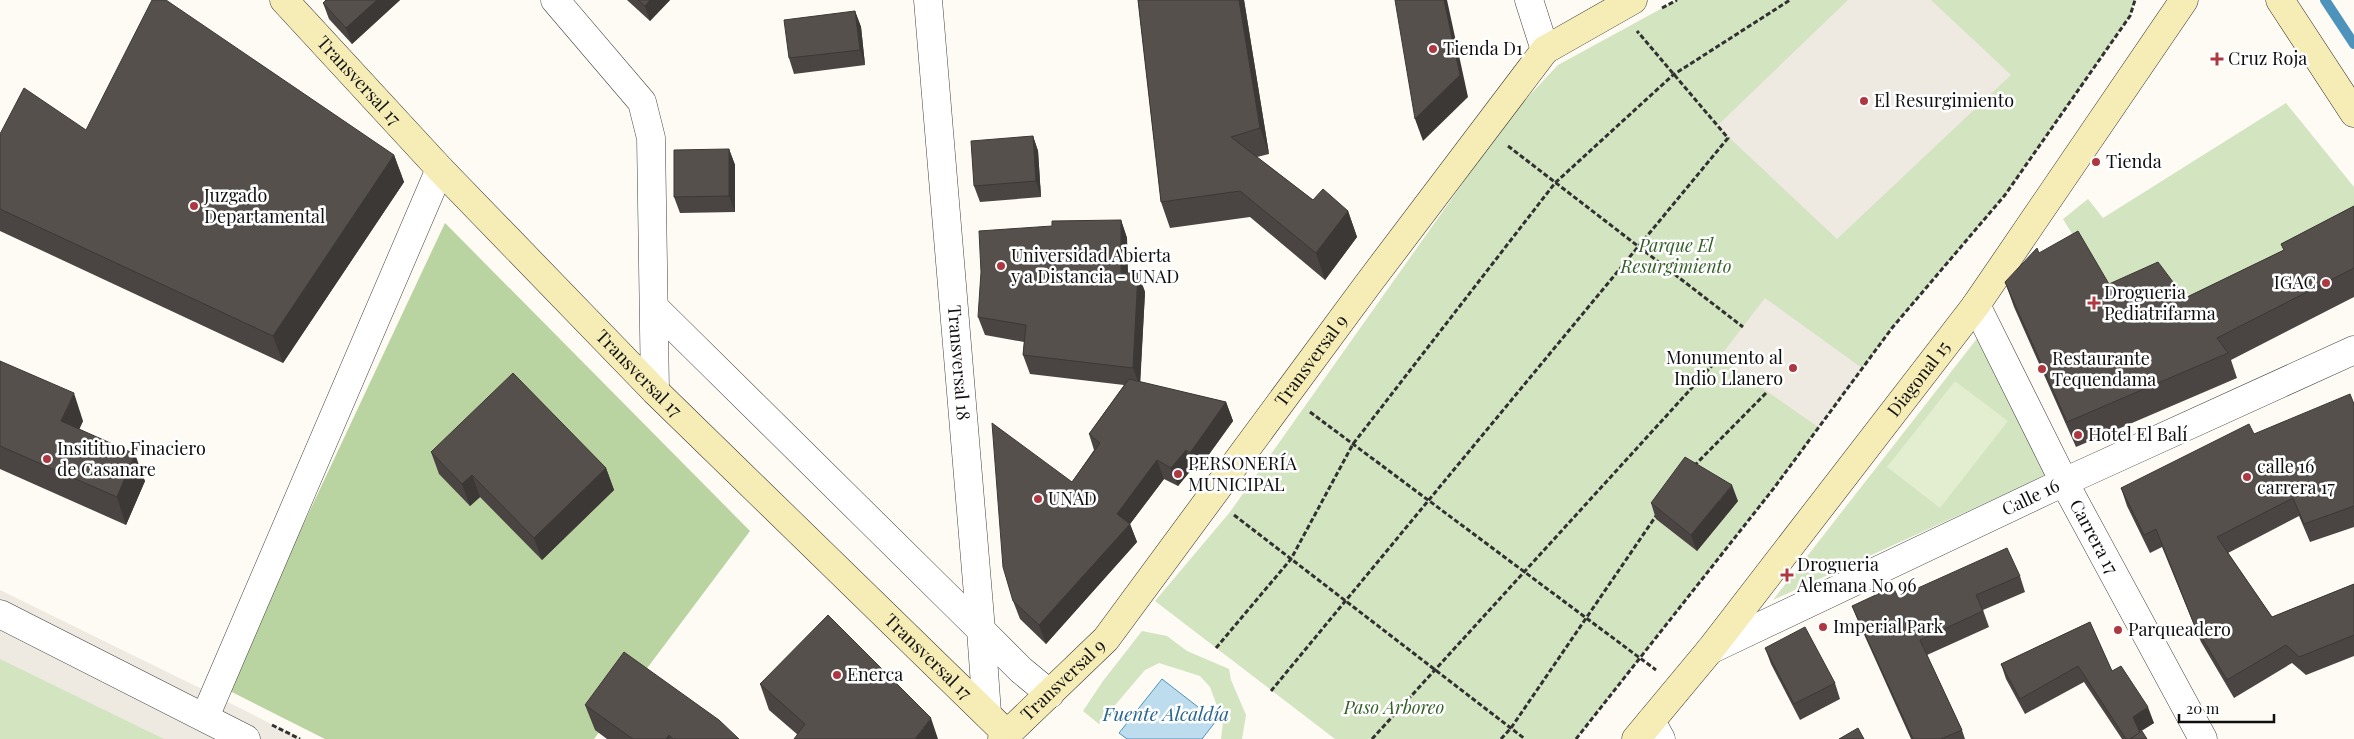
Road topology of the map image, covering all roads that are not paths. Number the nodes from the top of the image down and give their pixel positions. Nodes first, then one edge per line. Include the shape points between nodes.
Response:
1 (284, 0) edge
2 (555, 0) edge
3 (928, 0) edge
4 (1529, 0) edge
5 (2280, 0) edge
6 (2185, 2) edge
7 (1632, 12) edge
8 (1545, 50) junction
9 (2354, 113) edge
10 (440, 169) junction
11 (1976, 305) junction
12 (655, 308) junction
13 (2354, 350) edge
14 (655, 391) junction
15 (2064, 482) junction
16 (0, 614) edge
17 (981, 630) junction
18 (1710, 650) junction
19 (1050, 694) junction
20 (987, 713) junction
21 (205, 718) junction
22 (1649, 733) edge
23 (1004, 736) edge
24 (246, 739) edge
25 (2203, 739) edge

1 - 10 street, Transversal 17
2 - 12 street via 642,102 651,138
3 - 17 street, Transversal 18
4 - 8 street
5 - 9 street
6 - 11 street, Diagonal 15
7 - 8 street, Transversal 9
8 - 19 street, Transversal 9 via 1106,639
10 - 14 street, Transversal 17
10 - 21 street
11 - 15 street, Carrera 17
11 - 18 street, Diagonal 15
12 - 14 street
12 - 17 street
13 - 15 street, Calle 16
14 - 20 street, Transversal 17
15 - 18 street, Calle 16
15 - 25 street, Carrera 17
16 - 21 street
17 - 19 street via 1020,670
17 - 20 street, Transversal 18
18 - 22 street, Diagonal 15 via 1678,688
19 - 23 street, Transversal 9
20 - 23 street, Transversal 17
21 - 24 street

